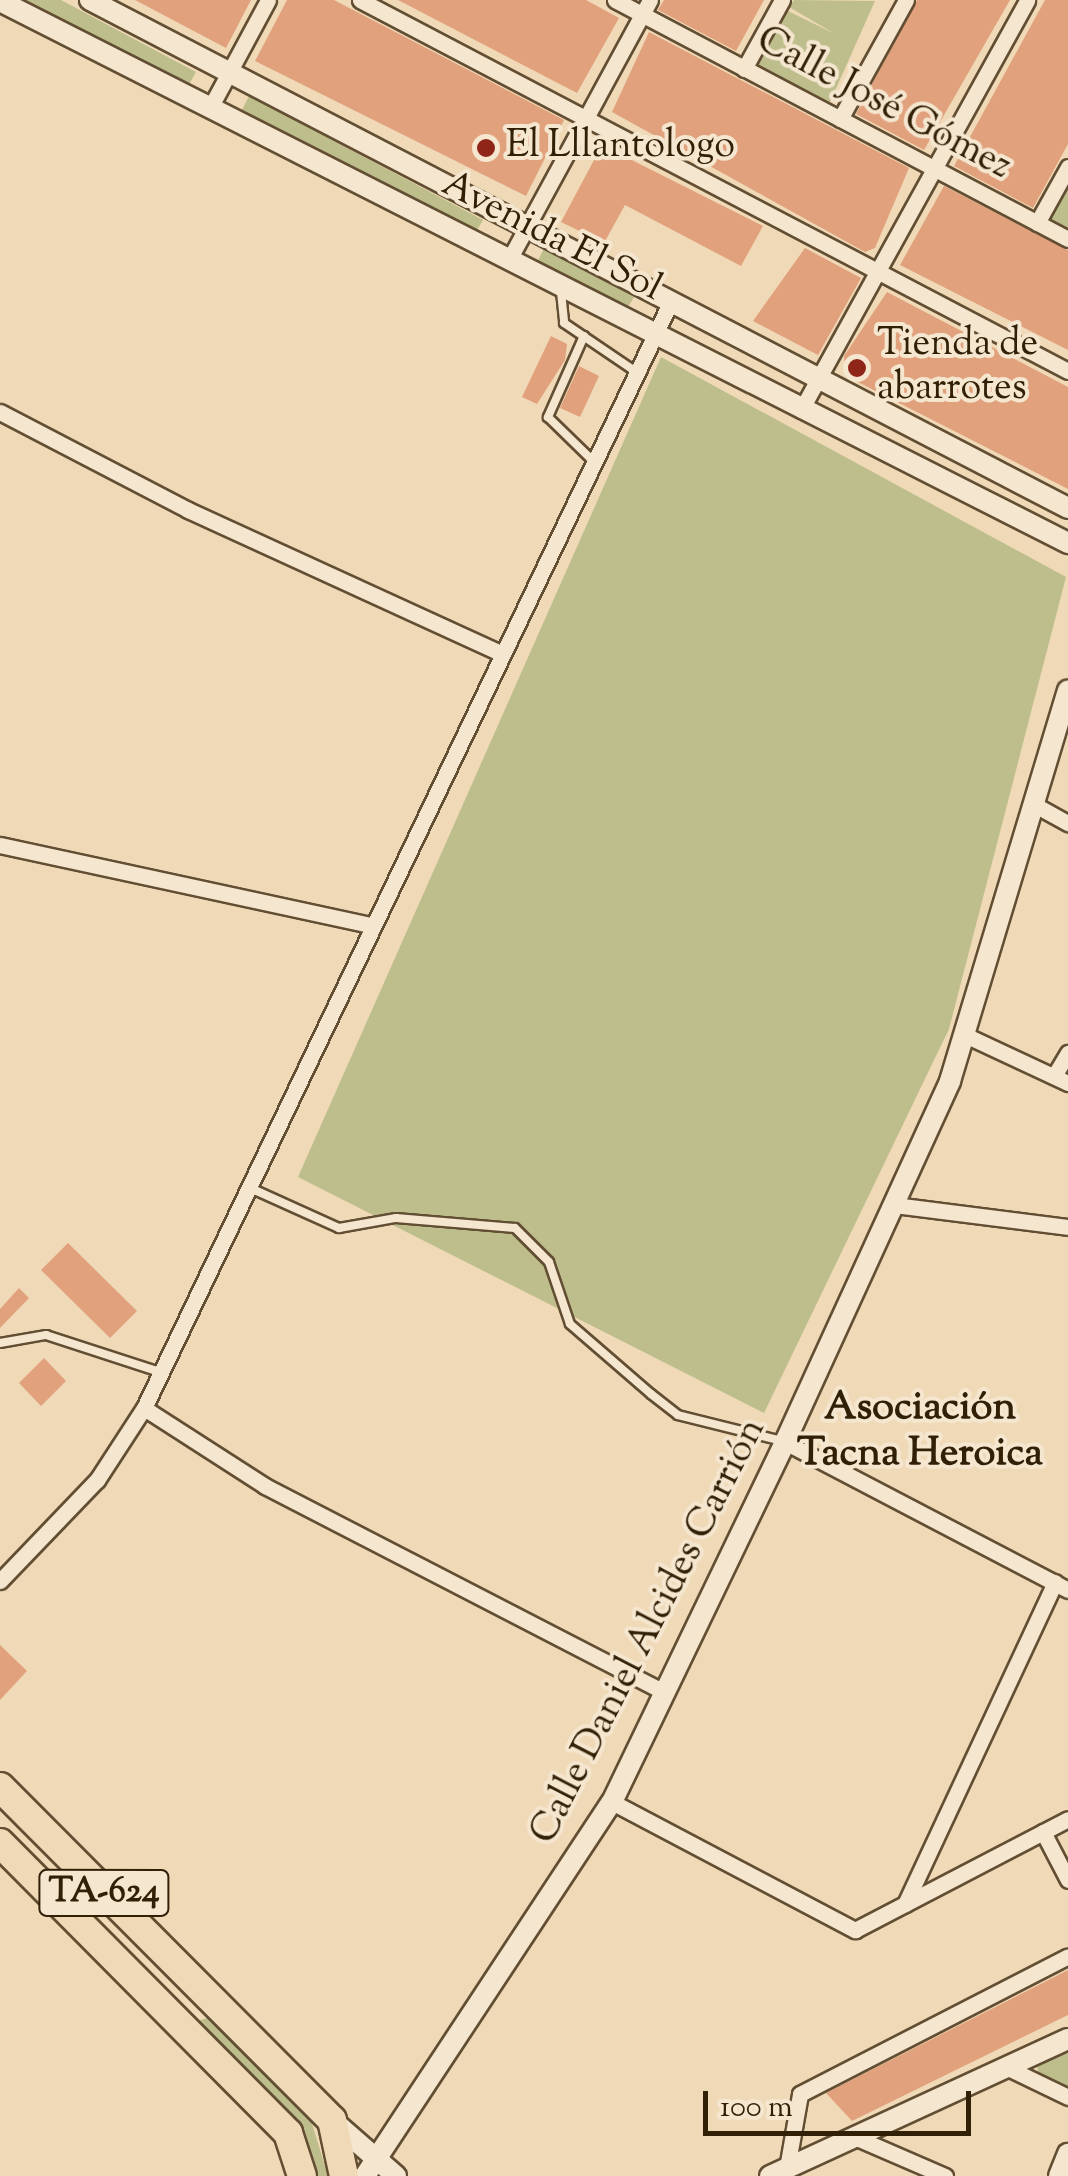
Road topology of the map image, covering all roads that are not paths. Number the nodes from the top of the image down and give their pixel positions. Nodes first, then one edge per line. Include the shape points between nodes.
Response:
1 (0, 0) edge
2 (90, 0) edge
3 (268, 0) edge
4 (360, 0) edge
5 (614, 0) edge
6 (782, 0) edge
7 (906, 0) edge
8 (1027, 0) edge
9 (646, 7) edge
10 (744, 68) junction
11 (230, 70) junction
12 (210, 106) junction
13 (840, 119) junction
14 (585, 120) junction
15 (1068, 168) edge
16 (937, 170) junction
17 (1037, 223) junction
18 (529, 228) junction
19 (1068, 240) edge
20 (511, 256) junction
21 (882, 274) junction
22 (560, 282) junction
23 (670, 303) junction
24 (660, 332) junction
25 (584, 336) junction
26 (632, 369) junction
27 (1068, 371) edge
28 (823, 384) junction
29 (800, 410) junction
30 (0, 412) edge
31 (591, 459) junction
32 (1068, 508) edge
33 (1068, 543) edge
34 (500, 652) junction
35 (1068, 692) edge
36 (1036, 804) junction
37 (1068, 823) edge
38 (0, 845) edge
39 (370, 925) junction
40 (965, 1034) junction
41 (1068, 1053) edge
42 (1061, 1080) edge
43 (248, 1187) junction
44 (894, 1206) junction
45 (1068, 1227) edge
46 (0, 1343) edge
47 (160, 1372) junction
48 (144, 1408) junction
49 (785, 1442) junction
50 (0, 1581) edge
51 (1062, 1586) edge
52 (664, 1692) junction
53 (0, 1787) edge
54 (612, 1802) junction
55 (1068, 1819) edge
56 (1044, 1832) junction
57 (0, 1843) edge
58 (1068, 1880) edge
59 (905, 1904) junction
60 (1068, 1956) edge
61 (209, 1999) junction
62 (182, 2027) junction
63 (1068, 2039) edge
64 (1006, 2067) junction
65 (1068, 2097) edge
66 (332, 2120) junction
67 (398, 2122) junction
68 (856, 2138) junction
69 (1068, 2154) edge
70 (370, 2167) edge
71 (779, 2172) edge
72 (302, 2176) edge
73 (344, 2176) edge
74 (396, 2176) edge
75 (946, 2176) edge
76 (1059, 2176) edge

1 - 12 main road, Avenida El Sol
2 - 11 main road, Avenida El Sol
3 - 11 street
4 - 14 street
5 - 9 street, Calle José Gómez
6 - 10 street
7 - 13 street
8 - 16 street
9 - 10 street, Calle José Gómez
9 - 14 street
10 - 13 street, Calle José Gómez
11 - 12 street
11 - 18 main road, Avenida El Sol
12 - 20 main road, Avenida El Sol
13 - 16 street, Calle José Gómez
14 - 18 street
14 - 21 street
15 - 17 street
16 - 17 street, Calle José Gómez
16 - 21 street
17 - 19 street, Calle José Gómez
18 - 20 street
18 - 23 main road, Avenida El Sol
20 - 22 main road, Avenida El Sol
21 - 27 street
21 - 28 street
22 - 24 main road, Avenida El Sol
22 - 25 lane via 564,323
23 - 24 street
23 - 28 main road, Avenida El Sol
24 - 26 street
24 - 29 main road, Avenida El Sol
25 - 26 lane
25 - 31 lane via 548,418
26 - 31 street
28 - 29 street
28 - 32 main road, Avenida El Sol
29 - 33 main road, Avenida El Sol
30 - 34 street via 188,510
31 - 34 street
34 - 39 street
35 - 36 main road, Calle Daniel Alcides Carrión
36 - 37 street
36 - 40 main road, Calle Daniel Alcides Carrión
38 - 39 street
39 - 43 street
40 - 42 street
40 - 44 main road, Calle Daniel Alcides Carrión
41 - 42 street
43 - 47 street
43 - 49 lane via 339,1228 396,1218 515,1228 549,1262 570,1324 651,1394 678,1415
44 - 45 street
44 - 49 main road, Calle Daniel Alcides Carrión
46 - 47 lane via 46,1335
47 - 48 street
48 - 50 street via 97,1480
48 - 52 street via 266,1486
49 - 51 street
49 - 52 main road, Calle Daniel Alcides Carrión
51 - 59 street
52 - 54 main road, Calle Daniel Alcides Carrión
53 - 61 highway, TA-624
54 - 59 street via 855,1930
54 - 67 main road, Calle Daniel Alcides Carrión
55 - 56 street
56 - 58 street
56 - 59 street
57 - 62 highway, TA-624
60 - 71 street via 800,2094
61 - 62 highway
61 - 66 highway, TA-624
62 - 72 highway, TA-624 via 288,2133
63 - 64 main road
64 - 65 street
64 - 68 main road
66 - 67 main road via 360,2130
66 - 70 main road
66 - 73 highway
67 - 70 main road, Calle Daniel Alcides Carrión
68 - 71 main road
68 - 75 street
69 - 76 main road
70 - 74 main road

